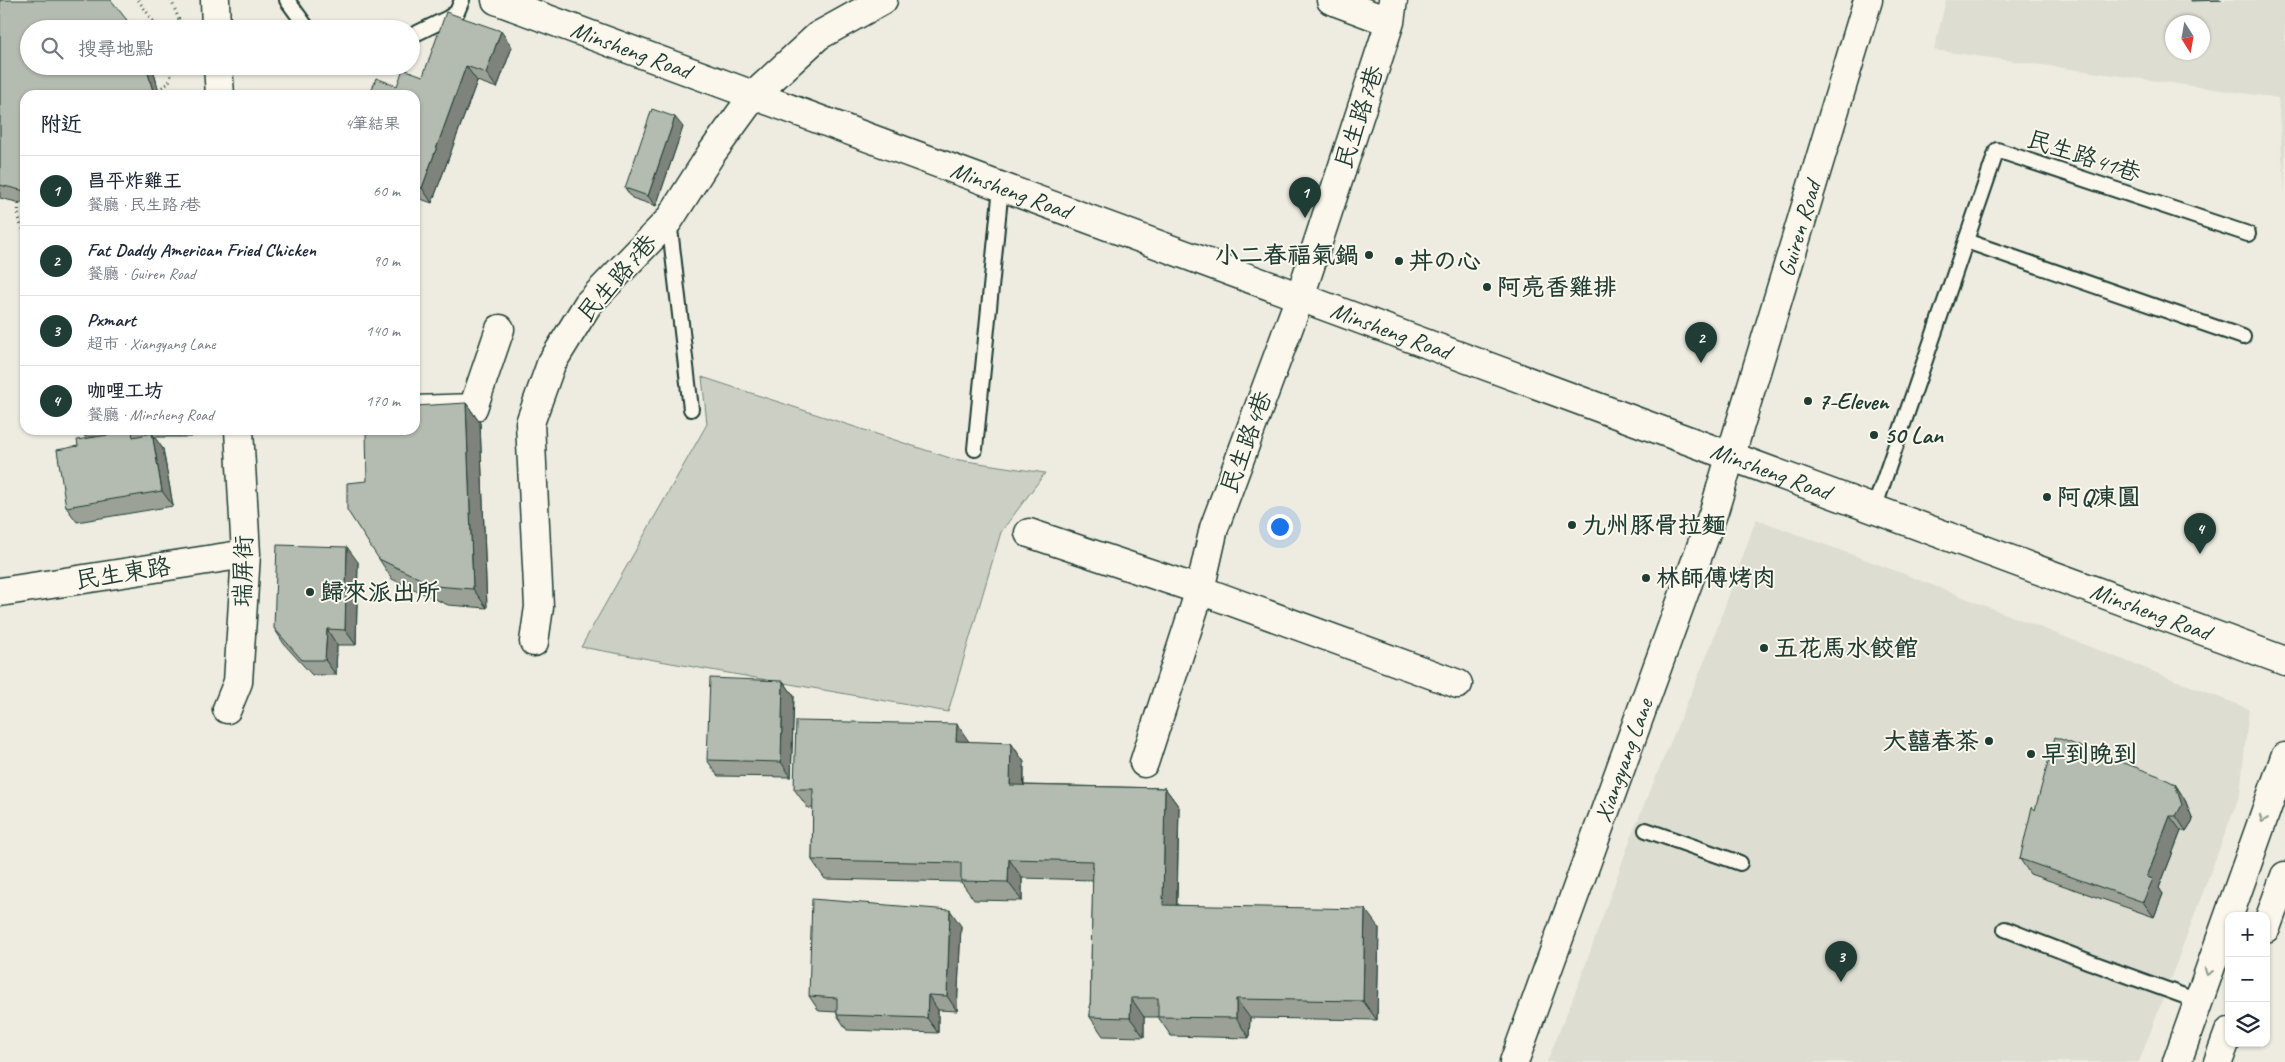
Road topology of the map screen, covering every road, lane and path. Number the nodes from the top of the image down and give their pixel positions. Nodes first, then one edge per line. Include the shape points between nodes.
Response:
1 (138, 0) edge
2 (171, 0) edge
3 (215, 0) edge
4 (287, 0) edge
5 (462, 0) edge
6 (496, 0) edge
7 (883, 0) edge
8 (1331, 0) edge
9 (1868, 0) edge
10 (1392, 11) edge
11 (153, 20) edge
12 (179, 20) edge
13 (216, 20) edge
14 (301, 20) edge
15 (420, 32) edge
16 (171, 75) edge
17 (219, 75) edge
18 (157, 90) edge
19 (220, 90) edge
20 (754, 96) junction
21 (1001, 187) junction
22 (20, 194) edge
23 (20, 220) edge
24 (669, 220) junction
25 (2248, 234) dead end
26 (1966, 241) junction
27 (1300, 297) junction
28 (500, 329) dead end
29 (2243, 337) dead end
30 (690, 409) dead end
31 (420, 410) edge
32 (239, 435) edge
33 (975, 449) dead end
34 (1732, 456) junction
35 (1874, 509) junction
36 (1029, 533) dead end
37 (246, 554) junction
38 (1200, 590) junction
39 (0, 592) edge
40 (534, 642) dead end
41 (2285, 661) edge
42 (1458, 684) dead end
43 (227, 709) dead end
44 (2285, 757) edge
45 (1144, 763) dead end
46 (1646, 830) dead end
47 (1740, 863) dead end
48 (2285, 876) edge
49 (2270, 917) edge
50 (2005, 929) dead end
51 (2198, 1002) junction
52 (2225, 1043) edge
53 (1514, 1062) edge
54 (2177, 1062) edge
55 (2218, 1062) edge

1 - 11 path
2 - 12 path
3 - 13 street
4 - 14 lane
5 - 15 lane via 458,12
6 - 20 street, Minsheng Road
7 - 20 street, 民生路7巷 via 818,36
8 - 10 street, 民生路7巷
9 - 34 street, Guiren Road
10 - 27 street, 民生路7巷
16 - 18 path via 169,83
17 - 19 street
20 - 21 street, Minsheng Road
20 - 24 street, 民生路7巷 via 711,154
21 - 27 street, Minsheng Road
21 - 33 lane
22 - 23 path
24 - 30 lane
24 - 40 street, 民生路7巷 via 588,304 551,364 530,423 539,607
25 - 26 lane, 民生路41巷 via 1997,150
26 - 29 lane
26 - 35 lane, 民生路41巷
27 - 34 street, Minsheng Road
27 - 38 street, 民生路4巷 via 1214,528
28 - 31 street via 473,408
32 - 37 street, 瑞屏街
34 - 35 street, Minsheng Road
34 - 53 street, Xiangyang Lane
35 - 41 street, Minsheng Road
36 - 38 street
37 - 39 street, 民生東路
37 - 43 street, 瑞屏街 via 238,682
38 - 42 street
38 - 45 street, 民生路4巷
44 -> 51 street
46 - 47 lane
48 - 49 street
50 - 51 lane
51 - 54 street
52 - 55 street

